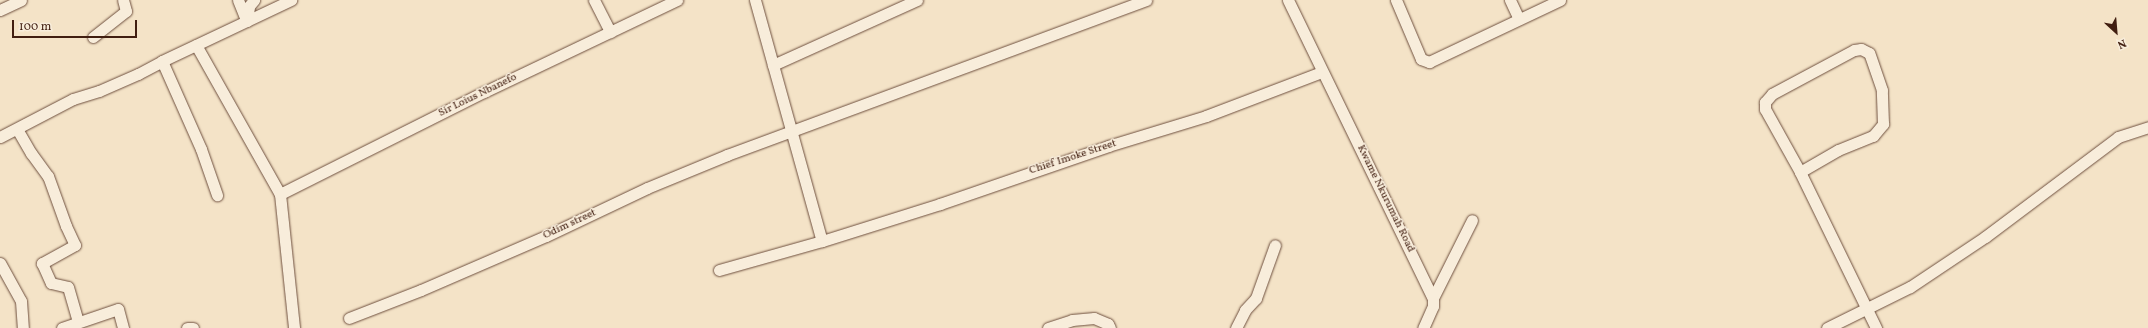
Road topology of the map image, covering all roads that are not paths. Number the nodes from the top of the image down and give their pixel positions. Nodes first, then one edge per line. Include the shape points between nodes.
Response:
1 (21, 0) edge
2 (124, 0) edge
3 (238, 0) edge
4 (254, 0) edge
5 (290, 0) edge
6 (594, 0) edge
7 (677, 0) edge
8 (756, 0) edge
9 (917, 0) edge
10 (1146, 0) edge
11 (1288, 0) edge
12 (1396, 0) edge
13 (1510, 0) edge
14 (1560, 0) edge
15 (0, 10) edge
16 (1519, 19) junction
17 (247, 21) junction
18 (610, 32) junction
19 (93, 37) dead end
20 (196, 44) junction
21 (162, 61) junction
22 (773, 65) junction
23 (1322, 72) junction
24 (2148, 127) edge
25 (17, 129) junction
26 (790, 130) junction
27 (0, 137) edge
28 (1800, 172) junction
29 (280, 194) junction
30 (217, 195) dead end
31 (1472, 220) dead end
32 (822, 241) junction
33 (1275, 245) dead end
34 (0, 262) edge
35 (719, 270) dead end
36 (1434, 298) junction
37 (1867, 308) junction
38 (349, 318) dead end
39 (78, 322) junction
40 (23, 328) edge
41 (62, 328) edge
42 (123, 328) edge
43 (187, 328) edge
44 (193, 328) edge
45 (294, 328) edge
46 (1048, 328) edge
47 (1110, 328) edge
48 (1236, 328) edge
49 (1423, 328) edge
50 (1827, 328) edge
51 (1876, 328) edge

1 - 15 street
2 - 19 street via 126,11
3 - 17 street
4 - 17 street via 249,6
5 - 17 street
6 - 18 street
7 - 18 street, Sir Loius Nbanefo
8 - 22 street
9 - 22 street
10 - 26 street, Odim street
11 - 23 street, Kwame Nkurumah Road
12 - 16 street via 1424,62 1434,61
13 - 16 street
14 - 16 street
17 - 20 street
18 - 29 street, Sir Loius Nbanefo
20 - 21 street
20 - 29 street
21 - 25 street via 99,91 73,99
21 - 30 street via 201,149
22 - 26 street
23 - 32 street, Chief Imoke Street via 1206,116
23 - 36 street, Kwame Nkurumah Road
24 - 37 street via 2118,137 1985,237 1910,287
25 - 27 street
25 - 39 street via 48,176 75,245 42,263 51,283 68,287
26 - 32 street
26 - 38 street, Odim street via 647,188 538,240
28 - 28 street via 1765,109 1765,102 1772,94 1854,50 1861,49 1869,53 1882,90 1883,124 1873,136 1838,150
28 - 37 street
29 - 45 street
31 - 36 street
32 - 35 street, Chief Imoke Street
33 - 48 street via 1256,298 1245,310
34 - 40 street via 21,301
36 - 49 street
37 - 50 street
37 - 51 street
39 - 41 street
39 - 42 street via 118,309
43 - 44 street
46 - 47 street via 1072,320 1094,318 1108,324

